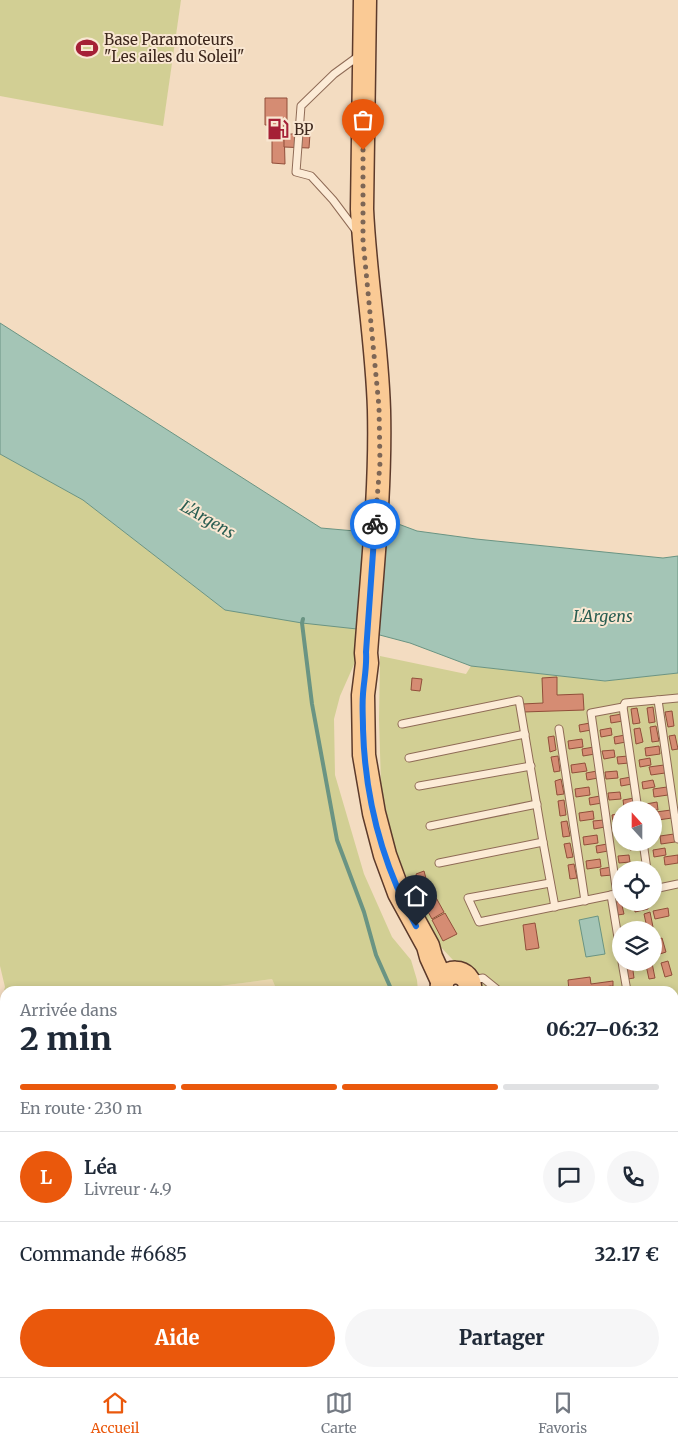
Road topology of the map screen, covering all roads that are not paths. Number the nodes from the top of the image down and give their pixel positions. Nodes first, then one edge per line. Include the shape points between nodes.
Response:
1 (365, 0) edge
2 (364, 53) junction
3 (363, 240) junction
4 (678, 698) edge
5 (658, 700) junction
6 (624, 707) junction
7 (402, 724) dead end
8 (559, 729) dead end
9 (525, 734) junction
10 (409, 758) dead end
11 (531, 766) junction
12 (419, 786) dead end
13 (637, 801) edge
14 (537, 804) junction
15 (430, 826) dead end
16 (678, 839) edge
17 (542, 842) junction
18 (439, 863) dead end
19 (612, 865) edge
20 (550, 882) junction
21 (678, 884) edge
22 (662, 887) edge
23 (612, 895) edge
24 (584, 901) junction
25 (555, 908) junction
26 (624, 971) edge
27 (460, 985) edge
28 (493, 986) edge
29 (626, 986) edge

1 - 2 main road
2 - 3 main road
2 - 3 lane via 334,74 301,106 296,172 311,176
3 - 27 main road via 379,407 380,463 363,695 364,754 374,813 399,893 428,946
4 - 5 lane
5 - 6 lane via 625,703
5 - 16 lane
6 - 13 lane
6 - 19 lane via 591,712
7 - 9 lane via 519,700
8 - 24 lane
9 - 10 lane
9 - 11 lane
11 - 12 lane
11 - 14 lane
14 - 15 lane
14 - 17 lane
17 - 18 lane
17 - 20 lane
20 - 25 lane
20 - 25 lane via 468,898 480,922
21 - 22 lane
23 - 24 lane
24 - 25 lane
26 - 29 lane
27 - 28 lane via 483,978

